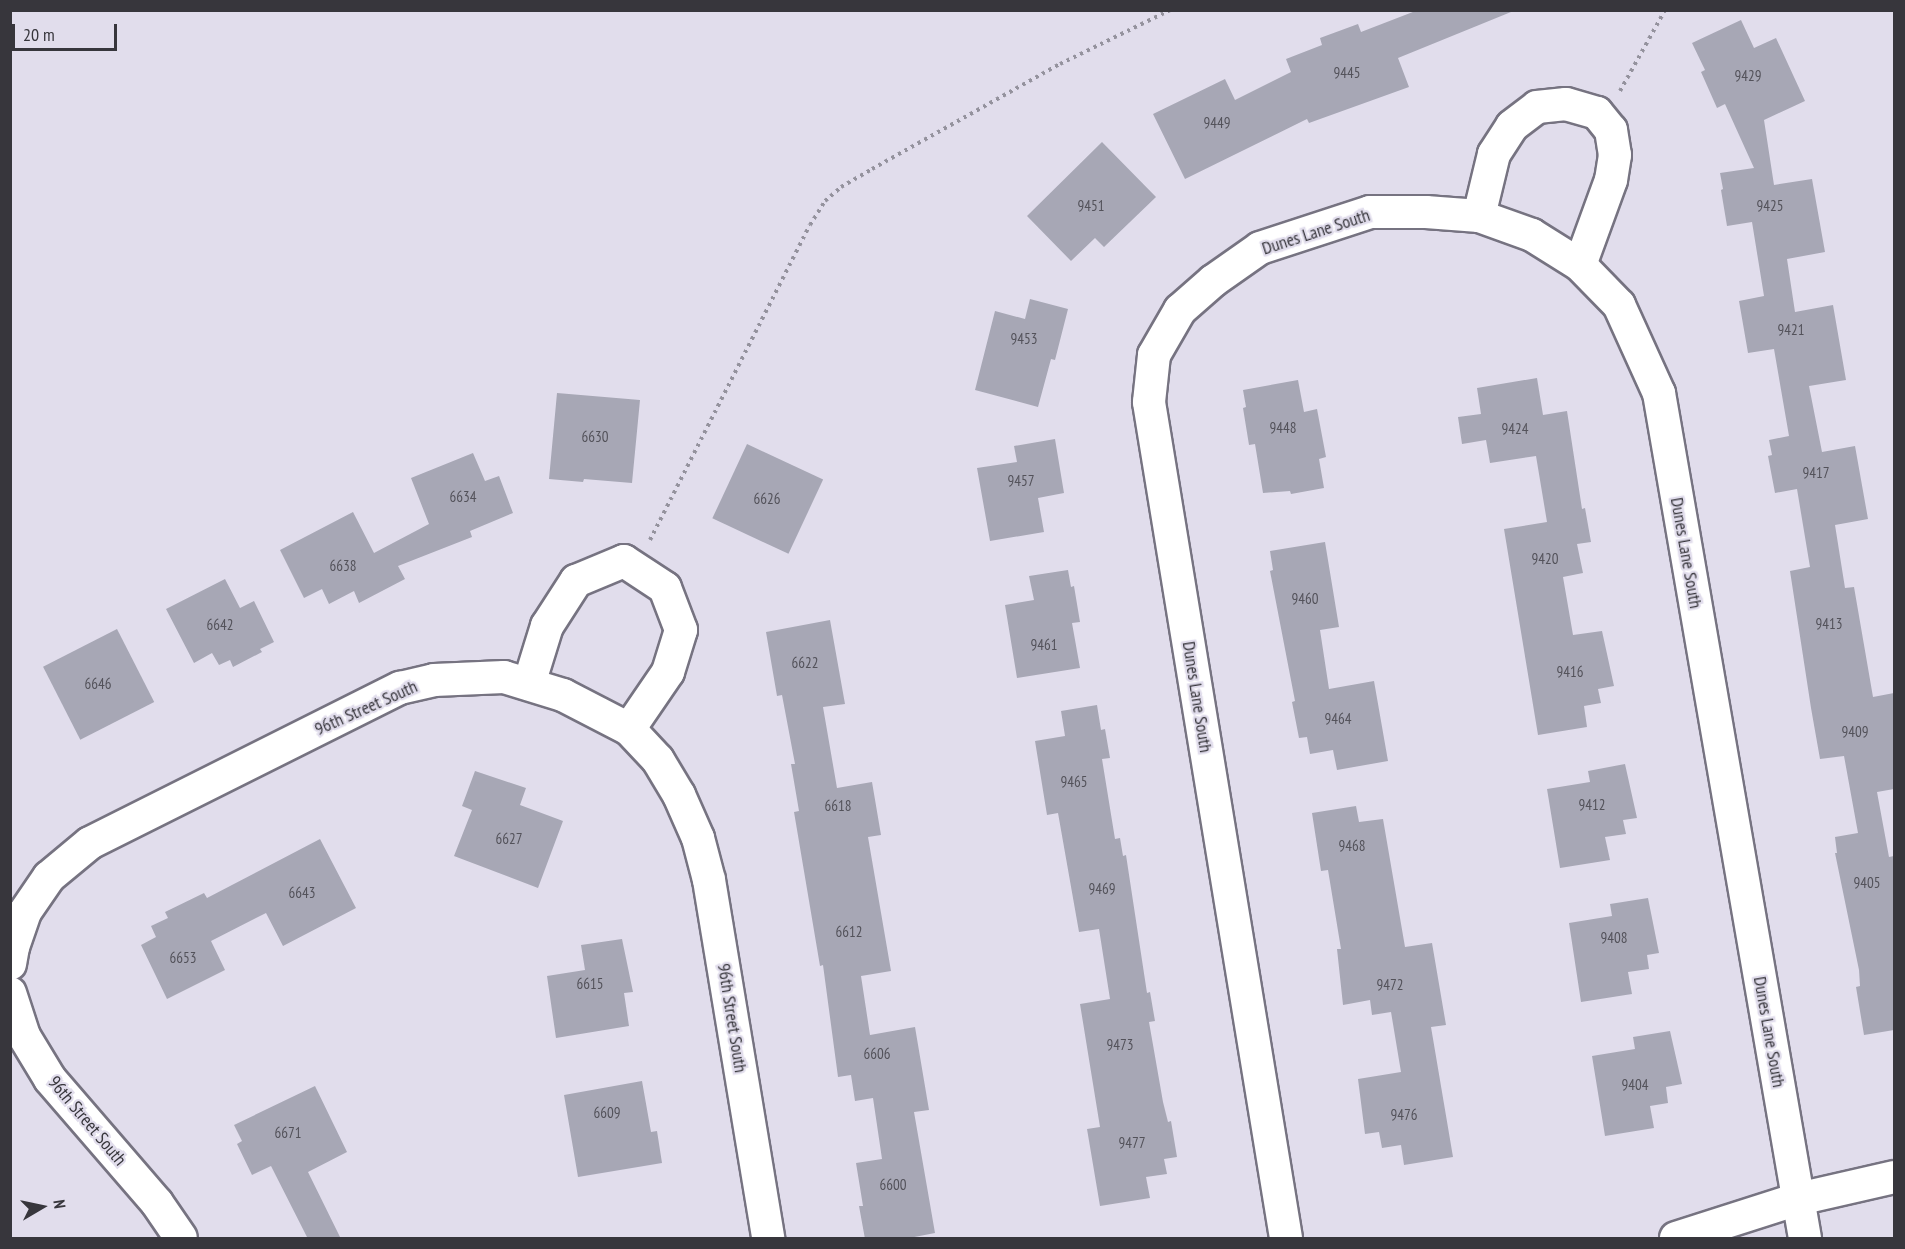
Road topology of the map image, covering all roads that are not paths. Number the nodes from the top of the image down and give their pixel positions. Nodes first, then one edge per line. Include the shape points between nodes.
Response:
1 (1479, 216) junction
2 (1580, 265) junction
3 (529, 684) junction
4 (629, 729) junction
5 (10, 964) edge
6 (10, 993) edge
7 (1894, 1177) edge
8 (1798, 1199) junction
9 (181, 1239) edge
10 (768, 1239) edge
11 (1286, 1239) edge
12 (1676, 1239) edge
13 (1805, 1239) edge

1 - 2 street, Dunes Lane South via 1532,236
1 - 2 street via 1494,154 1512,126 1537,107 1566,104 1597,113 1611,130 1615,155 1611,180
1 - 11 street, Dunes Lane South via 1370,212 1260,248 1180,310 1154,355 1149,402
2 - 8 street, Dunes Lane South via 1619,305 1659,393
3 - 4 street, 96th Street South via 563,695
3 - 4 street via 547,626 576,581 624,561 665,588 681,630 668,672
3 - 5 street, 96th Street South via 504,677 474,677 400,688 90,843 49,877 25,912
4 - 10 street, 96th Street South via 658,760 698,838 709,880
6 - 9 street, 96th Street South via 24,1036 50,1079 157,1203
7 - 8 street
8 - 12 street
8 - 13 street, Dunes Lane South

